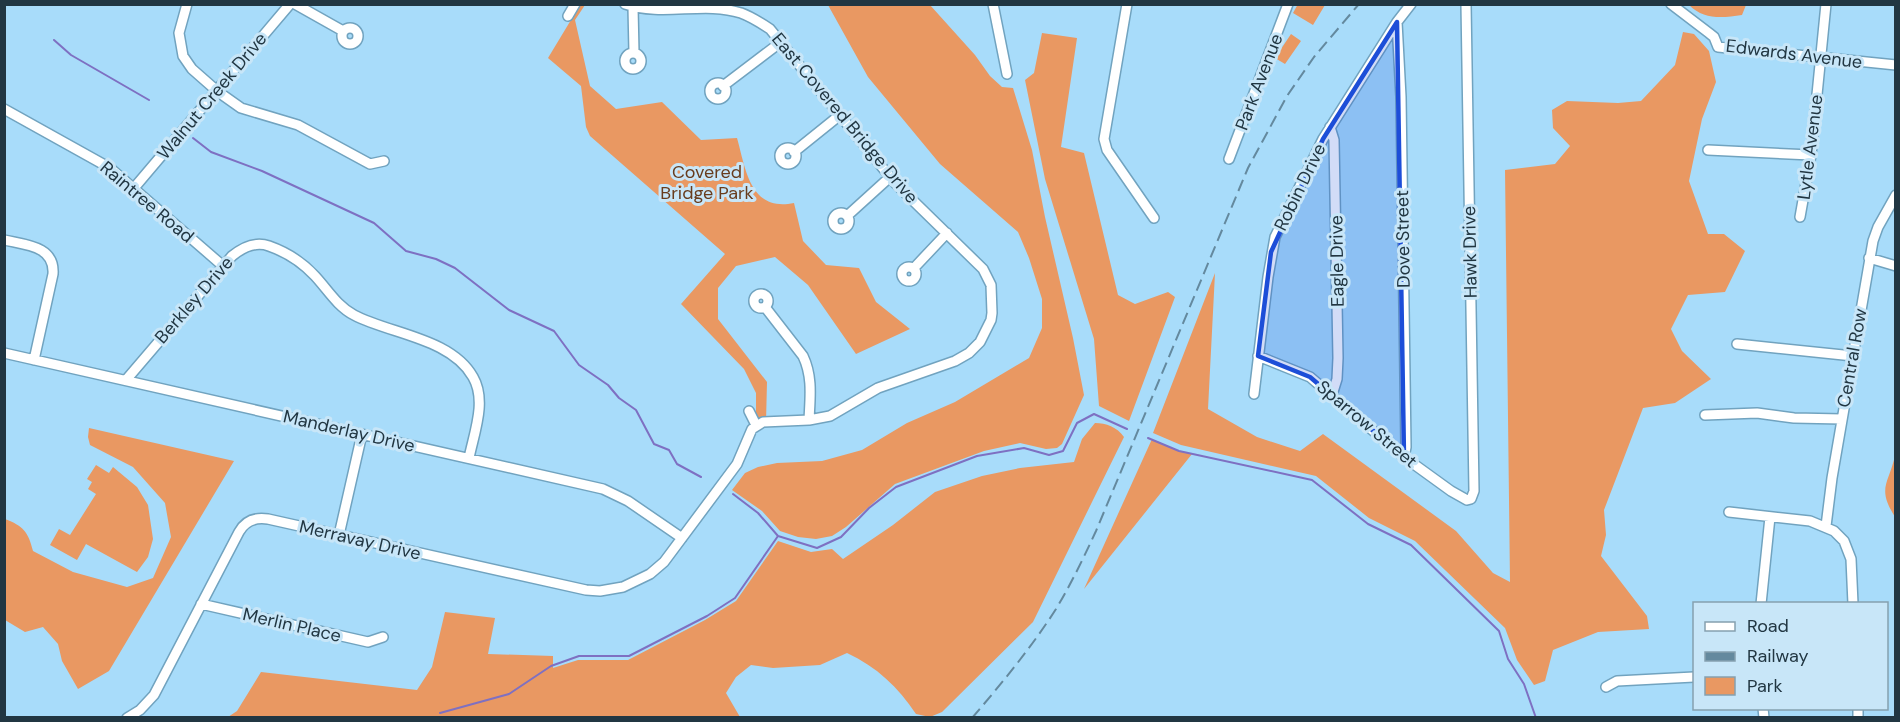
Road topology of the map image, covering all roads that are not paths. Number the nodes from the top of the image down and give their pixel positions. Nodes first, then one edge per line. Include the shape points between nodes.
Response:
1 (187, 4) edge
2 (290, 4) edge
3 (295, 4) edge
4 (575, 4) edge
5 (993, 4) edge
6 (1127, 4) edge
7 (1288, 4) edge
8 (1411, 4) edge
9 (1466, 4) edge
10 (1671, 4) edge
11 (1826, 4) edge
12 (629, 6) edge
13 (568, 16) dead end
14 (1397, 22) junction
15 (343, 31) dead end
16 (781, 42) junction
17 (633, 53) dead end
18 (1819, 58) junction
19 (1896, 65) edge
20 (1007, 74) dead end
21 (723, 86) dead end
22 (217, 92) junction
23 (4, 109) edge
24 (840, 115) junction
25 (1330, 127) junction
26 (1708, 150) dead end
27 (794, 152) dead end
28 (1810, 155) junction
29 (1228, 159) dead end
30 (384, 161) dead end
31 (890, 177) junction
32 (134, 188) junction
33 (1896, 195) edge
34 (847, 216) dead end
35 (1800, 217) dead end
36 (1154, 218) dead end
37 (947, 233) junction
38 (4, 240) edge
39 (1869, 258) junction
40 (223, 266) junction
41 (1896, 266) edge
42 (914, 268) dead end
43 (765, 307) dead end
44 (1737, 344) dead end
45 (4, 353) edge
46 (1258, 356) junction
47 (1853, 356) junction
48 (34, 360) junction
49 (126, 380) junction
50 (1254, 393) dead end
51 (1332, 395) junction
52 (749, 411) dead end
53 (1705, 415) dead end
54 (1842, 419) junction
55 (809, 420) junction
56 (756, 425) junction
57 (362, 434) junction
58 (1404, 457) junction
59 (469, 458) junction
60 (1471, 499) joint
61 (1729, 512) dead end
62 (1770, 517) junction
63 (1827, 526) junction
64 (339, 535) junction
65 (682, 538) junction
66 (1761, 602) edge
67 (1854, 602) edge
68 (201, 604) junction
69 (383, 637) dead end
70 (1693, 676) edge
71 (1606, 687) dead end
72 (127, 717) edge

1 - 22 street via 179,33 183,56
2 - 22 street, Walnut Creek Drive
3 - 15 street
4 - 13 street
5 - 20 street
6 - 36 street via 1104,139 1107,150
7 - 29 street, Park Avenue
8 - 14 street, Robin Drive
9 - 60 street, Hawk Drive via 1474,491
10 - 18 street, Edwards Avenue via 1709,33 1718,47
11 - 18 street, Lytle Avenue
12 - 16 street, East Covered Bridge Drive via 741,13 770,29
12 - 17 street
14 - 25 street, Robin Drive
14 - 58 street, Dove Street via 1407,447
16 - 21 street
16 - 24 street, East Covered Bridge Drive
18 - 19 street, Edwards Avenue
18 - 28 street, Lytle Avenue
22 - 30 street via 241,108 298,125 370,164
22 - 32 street, Walnut Creek Drive
23 - 32 street, Raintree Road via 102,162
24 - 27 street
24 - 31 street, East Covered Bridge Drive
25 - 46 street, Robin Drive via 1275,237
25 - 51 street, Eagle Drive via 1334,140 1338,358
26 - 28 street
28 - 35 street, Lytle Avenue
31 - 34 street
31 - 37 street, East Covered Bridge Drive
32 - 40 street, Raintree Road
33 - 39 street, Central Row via 1878,227
37 - 42 street
37 - 55 street, East Covered Bridge Drive via 979,264 991,285 991,320 980,342 955,361 878,387 830,416
38 - 48 street via 40,249 52,262 53,274
39 - 41 street
39 - 47 street, Central Row
40 - 49 street, Berkley Drive
40 - 59 street, Berkley Drive via 245,247 271,246 308,269 349,312 414,336 459,362 475,381 480,401
43 - 55 street via 808,366
44 - 47 street
45 - 48 street, Manderlay Drive
46 - 50 street, Robin Drive
46 - 51 street, Sparrow Street via 1303,373
47 - 54 street, Central Row
48 - 49 street, Manderlay Drive
49 - 57 street, Manderlay Drive
51 - 58 street, Sparrow Street
52 - 56 street
53 - 54 street via 1757,413
54 - 63 street, Central Row
55 - 56 street, East Covered Bridge Drive
56 - 65 street via 737,464
57 - 59 street, Manderlay Drive
57 - 64 street
58 - 60 street, Sparrow Street via 1451,491
59 - 65 street, Manderlay Drive via 603,489
61 - 62 street
62 - 63 street
62 - 66 street
63 - 67 street via 1844,541 1849,552
64 - 65 street, Merravay Drive via 600,591 623,587 650,574
64 - 68 street, Merravay Drive via 261,518 246,523
68 - 69 street, Merlin Place via 368,642
68 - 72 street, Merravay Drive via 154,695
70 - 71 street via 1617,681

